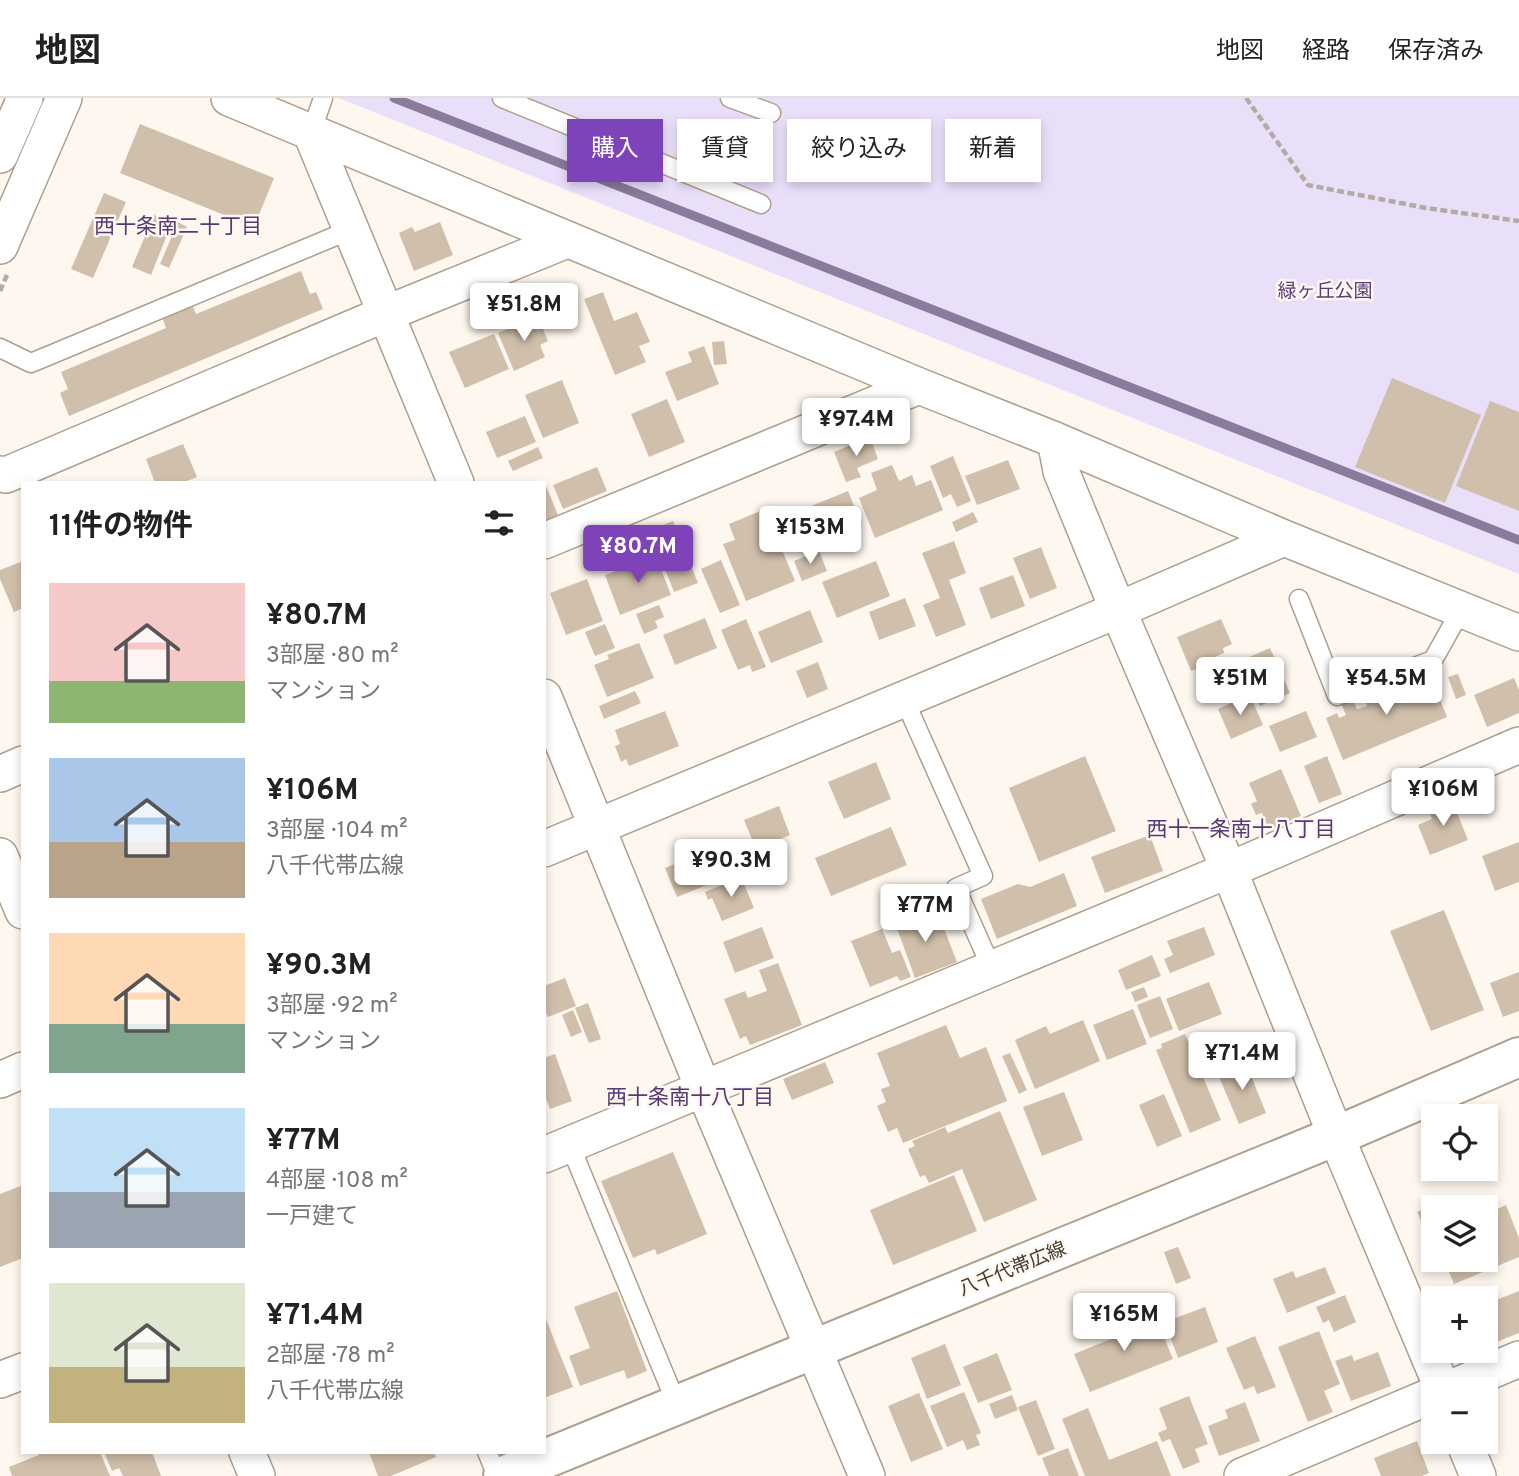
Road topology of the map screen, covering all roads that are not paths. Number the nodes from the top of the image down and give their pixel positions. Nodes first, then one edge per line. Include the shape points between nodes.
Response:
1 (25, 98) edge
2 (64, 98) edge
3 (229, 98) edge
4 (323, 98) edge
5 (502, 98) edge
6 (730, 98) edge
7 (771, 113) dead end
8 (311, 133) junction
9 (0, 155) edge
10 (761, 204) dead end
11 (350, 230) junction
12 (567, 240) junction
13 (0, 246) edge
14 (385, 314) junction
15 (0, 348) edge
16 (919, 386) junction
17 (1055, 440) junction
18 (0, 474) edge
19 (455, 481) edge
20 (1284, 538) junction
21 (546, 540) edge
22 (1300, 599) dead end
23 (1118, 610) junction
24 (1461, 610) junction
25 (1519, 633) edge
26 (904, 699) junction
27 (546, 702) edge
28 (1519, 745) edge
29 (21, 765) edge
30 (0, 774) edge
31 (597, 827) junction
32 (546, 848) edge
33 (0, 856) edge
34 (1229, 870) junction
35 (21, 906) edge
36 (992, 969) junction
37 (1519, 1057) edge
38 (21, 1071) edge
39 (0, 1080) edge
40 (704, 1090) junction
41 (1336, 1136) junction
42 (557, 1150) edge
43 (813, 1349) junction
44 (1519, 1359) edge
45 (21, 1372) edge
46 (1439, 1377) edge
47 (1476, 1377) edge
48 (0, 1380) edge
49 (1421, 1400) edge
50 (677, 1405) junction
51 (248, 1454) edge
52 (488, 1454) edge
53 (1469, 1454) edge
54 (257, 1476) edge
55 (497, 1476) edge
56 (503, 1476) edge
57 (867, 1476) edge
58 (1242, 1476) edge
59 (1478, 1476) edge

1 - 9 street
2 - 13 street
3 - 8 street
4 - 8 lane
5 - 10 lane
6 - 7 lane
8 - 11 street
8 - 12 street
11 - 14 street
11 - 15 lane via 31,363
12 - 14 street
12 - 16 street
14 - 18 street
14 - 19 street
16 - 17 street
16 - 21 street
17 - 20 street
17 - 23 street via 1061,471
20 - 23 street
20 - 24 street
22 - 24 lane via 1337,696 1433,660
23 - 26 street
23 - 34 street
24 - 25 street
26 - 31 street
26 - 36 lane via 983,876 956,888
27 - 31 street
28 - 34 street
29 - 30 street
31 - 32 street
31 - 40 street
33 - 35 street
34 - 36 street
34 - 41 street
36 - 40 street
37 - 41 main road, 八千代帯広線
38 - 39 street
40 - 42 street
40 - 43 street
41 - 43 main road, 八千代帯広線
41 - 46 street
42 - 50 lane
43 - 50 main road, 八千代帯広線
43 - 57 street
44 - 47 street
45 - 48 street
49 - 58 street
50 - 56 main road, 八千代帯広線
51 - 54 street
52 - 55 lane
53 - 59 street

